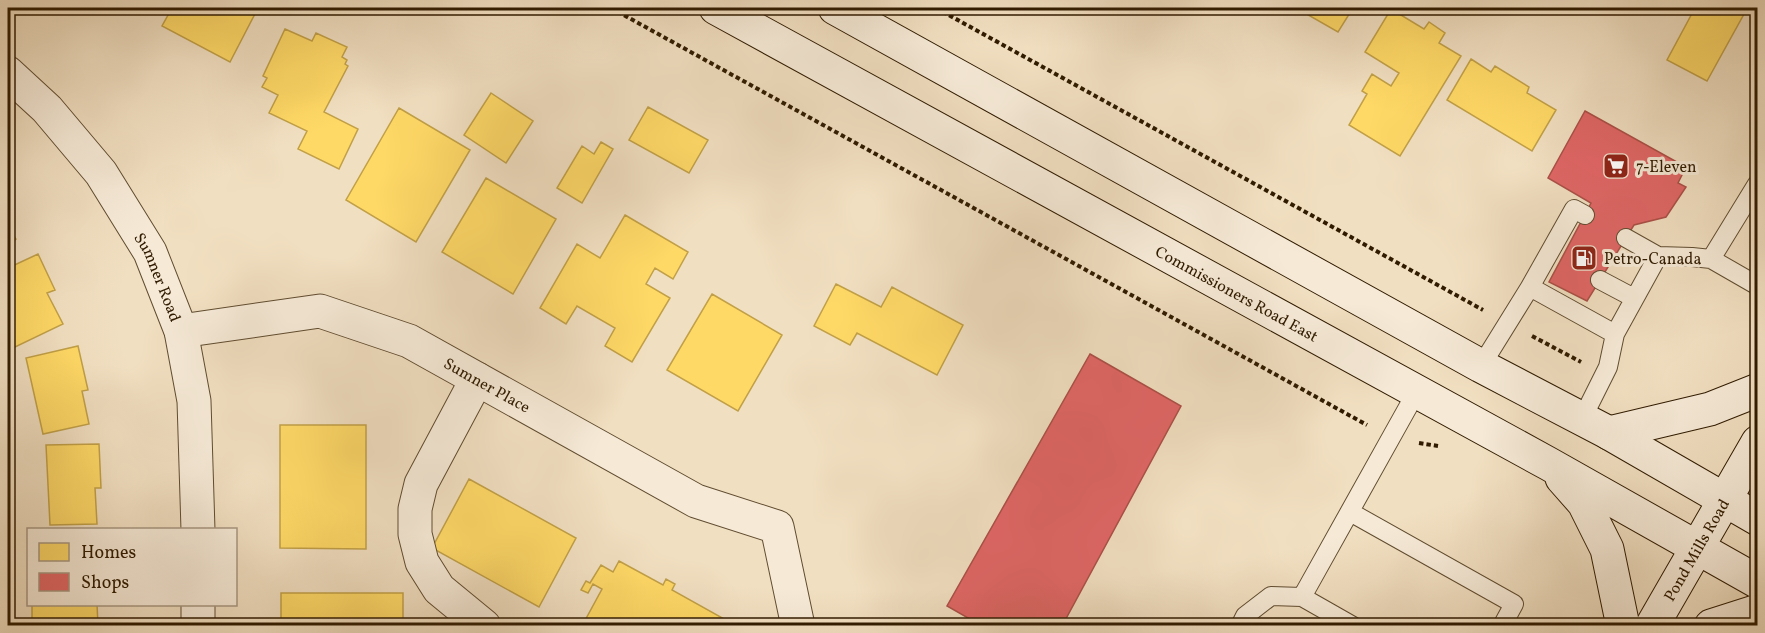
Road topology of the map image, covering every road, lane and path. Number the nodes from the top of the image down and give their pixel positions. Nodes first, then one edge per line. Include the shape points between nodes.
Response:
1 (611, 8) edge
2 (716, 8) edge
3 (835, 8) edge
4 (936, 8) edge
5 (8, 73) edge
6 (1757, 184) edge
7 (1585, 215) dead end
8 (1626, 238) dead end
9 (1658, 256) junction
10 (1711, 259) junction
11 (1600, 280) dead end
12 (1758, 286) edge
13 (1530, 287) junction
14 (1634, 298) junction
15 (1508, 324) junction
16 (181, 332) junction
17 (1615, 334) junction
18 (1481, 366) junction
19 (1605, 375) junction
20 (477, 379) junction
21 (1758, 390) edge
22 (1418, 391) junction
23 (1596, 426) junction
24 (1391, 438) junction
25 (1758, 442) edge
26 (1447, 447) dead end
27 (1549, 464) junction
28 (1724, 501) junction
29 (1350, 512) junction
30 (1758, 519) edge
31 (198, 528) edge
32 (1697, 547) junction
33 (1758, 582) edge
34 (1302, 597) junction
35 (198, 606) edge
36 (1758, 611) edge
37 (198, 626) edge
38 (484, 626) edge
39 (798, 626) edge
40 (1240, 626) edge
41 (1353, 626) edge
42 (1502, 626) edge
43 (1623, 626) edge
44 (1652, 626) edge
45 (1711, 626) edge

1 - 24 path
2 - 22 main road, Commissioners Road East
3 - 18 main road
4 - 15 path
5 - 16 main road, Sumner Road via 47,109 101,173 150,252
6 - 10 lane
7 - 13 lane via 1574,209 1556,255
8 - 9 lane
9 - 10 lane
9 - 14 lane
10 - 12 lane
11 - 14 lane
13 - 15 lane
13 - 17 lane
14 - 17 lane
15 - 18 lane
15 - 19 path
16 - 20 main road, Sumner Place via 320,311 409,341
16 - 31 main road, Sumner Road via 194,401
17 - 19 lane
18 - 23 main road
19 - 23 lane
20 - 38 main road via 421,484 415,534 422,562 439,589
20 - 39 main road, Sumner Place via 696,501 777,527
21 - 23 main road via 1710,409
22 - 24 lane
22 - 27 main road, Commissioners Road East
23 - 28 main road
24 - 26 path
24 - 29 lane
25 - 28 main road, Pond Mills Road
27 - 32 main road, Commissioners Road East
27 - 43 main road via 1584,503 1607,549
28 - 30 main road
28 - 32 main road, Pond Mills Road
29 - 34 lane
29 - 42 lane via 1514,604
32 - 33 main road, Commissioners Road East
32 - 44 main road, Pond Mills Road
34 - 40 lane via 1271,596 1245,616
34 - 41 lane
35 - 37 main road
36 - 45 main road

